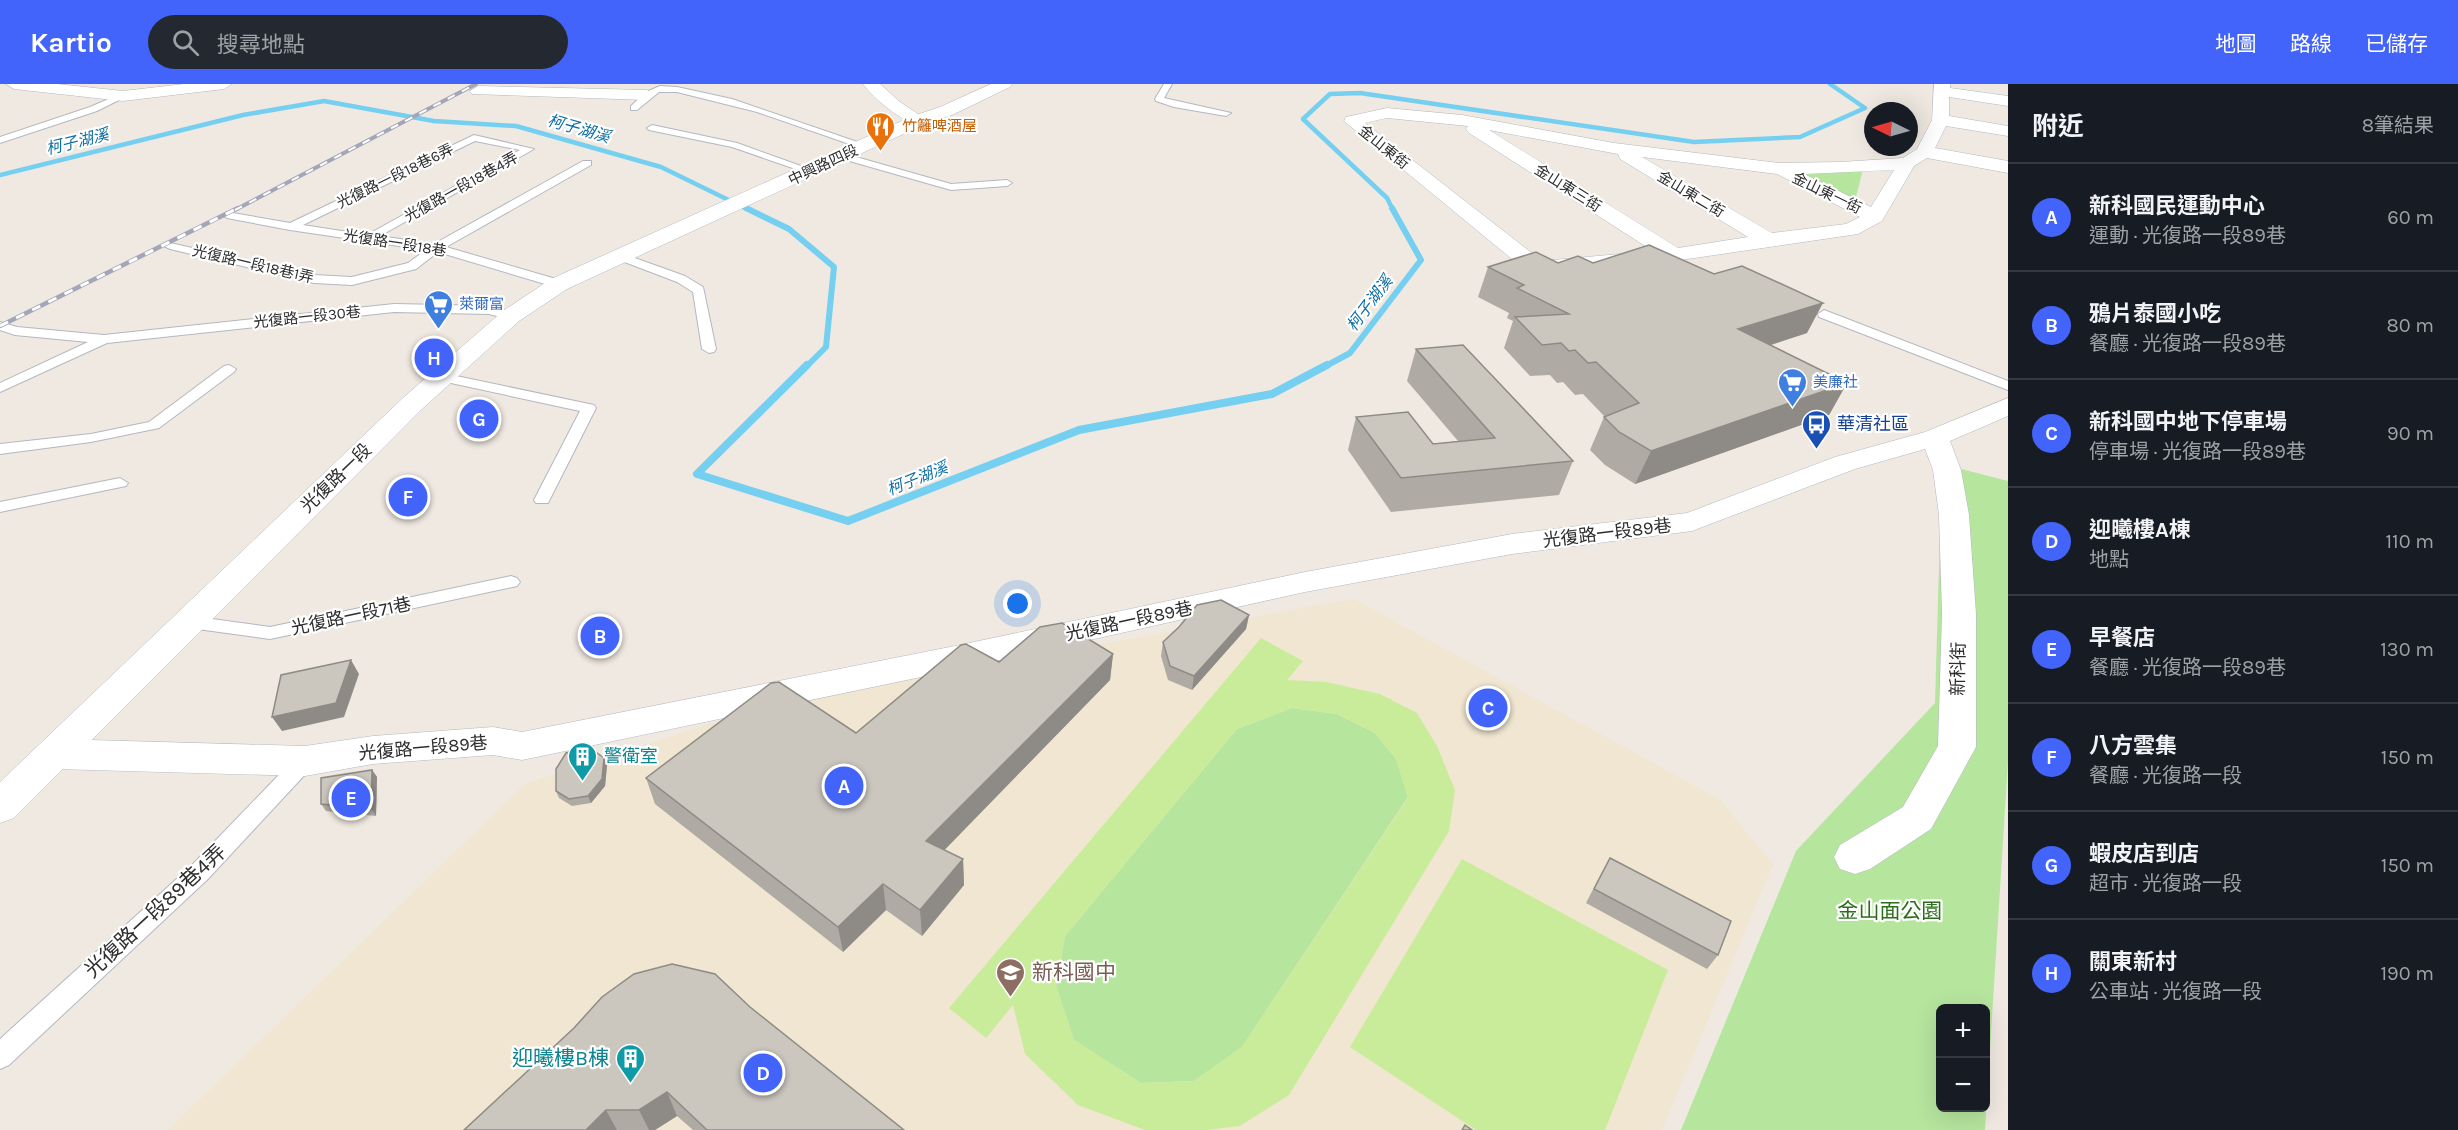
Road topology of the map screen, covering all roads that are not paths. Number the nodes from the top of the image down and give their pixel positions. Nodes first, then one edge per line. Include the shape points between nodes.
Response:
1 (14, 84) edge
2 (224, 84) edge
3 (871, 84) edge
4 (978, 84) edge
5 (1004, 84) edge
6 (1167, 84) edge
7 (1941, 87) edge
8 (656, 89) edge
9 (478, 91) dead end
10 (123, 96) junction
11 (2008, 101) edge
12 (634, 108) dead end
13 (1226, 113) dead end
14 (918, 120) junction
15 (1462, 120) junction
16 (1940, 120) junction
17 (652, 128) dead end
18 (2008, 131) edge
19 (0, 140) edge
20 (502, 143) joint
21 (864, 146) junction
22 (1614, 148) junction
23 (1924, 152) junction
24 (842, 156) junction
25 (587, 163) dead end
26 (1907, 163) junction
27 (2008, 167) edge
28 (1779, 169) junction
29 (810, 171) junction
30 (1006, 183) dead end
31 (717, 213) joint
32 (227, 215) dead end
33 (1875, 216) junction
34 (291, 227) junction
35 (369, 238) junction
36 (1768, 240) junction
37 (170, 246) dead end
38 (436, 248) junction
39 (1674, 255) junction
40 (618, 256) junction
41 (560, 284) junction
42 (1824, 315) dead end
43 (510, 316) junction
44 (0, 326) edge
45 (104, 339) junction
46 (709, 349) dead end
47 (229, 369) dead end
48 (442, 377) junction
49 (2008, 386) edge
50 (0, 388) edge
51 (2008, 406) edge
52 (1935, 438) junction
53 (0, 449) edge
54 (120, 483) dead end
55 (542, 500) dead end
56 (0, 507) edge
57 (511, 582) dead end
58 (190, 621) junction
59 (55, 754) junction
60 (304, 761) junction
61 (0, 807) edge
62 (1855, 857) dead end
63 (0, 1056) edge

1 - 10 street
2 - 10 street
3 - 14 street
4 - 14 street, 中興路四段 via 930,106
5 - 14 street, 中興路四段
6 - 13 lane via 1159,99
7 - 11 street
7 - 16 street
8 - 9 street
8 - 12 lane
8 - 21 lane via 687,89
10 - 19 lane via 107,105
14 - 21 street, 中興路四段
15 - 22 street, 金山東街
15 - 39 street, 金山東三街
15 - 39 street, 金山東街 via 1387,113 1352,121 1538,268
16 - 18 street
16 - 23 street
17 - 29 lane via 734,145
20 - 34 lane, 光復路一段18巷6弄 via 474,138
20 - 35 lane, 光復路一段18巷4弄 via 529,149
21 - 24 street, 中興路四段
22 - 28 street, 金山東街
22 - 36 street, 金山東二街
23 - 26 street, 金山東街
23 - 27 street
24 - 29 street, 中興路四段
24 - 30 lane via 951,187
25 - 38 lane, 光復路一段18巷1弄
26 - 28 street, 金山東街
26 - 33 street, 金山東街
28 - 33 street, 金山東一街
29 - 31 street, 中興路四段
31 - 40 street, 光復路一段
32 - 34 lane, 光復路一段18巷
33 - 36 street, 金山東街 via 1851,230
34 - 35 lane, 光復路一段18巷
35 - 38 lane, 光復路一段18巷
36 - 39 street, 金山東街
37 - 38 lane, 光復路一段18巷1弄 via 314,279 352,281 412,266
38 - 41 lane, 光復路一段18巷
40 - 41 street, 光復路一段
40 - 46 lane via 681,279 699,290
41 - 43 street, 光復路一段
42 - 49 lane
43 - 45 lane, 光復路一段30巷 via 490,310 394,308
43 - 48 street, 光復路一段
44 - 45 lane, 光復路一段30巷 via 15,331
45 - 50 lane, 光復路一段30巷
47 - 53 lane via 154,425 91,438
48 - 55 lane via 589,408
48 - 58 street, 光復路一段
51 - 52 street, 光復路一段89巷
52 - 60 street, 光復路一段89巷 via 1845,463 1692,522 1512,544 1305,582 522,746 493,741 373,750
52 - 62 street, 新科街 via 1947,470 1954,515 1959,614 1957,747 1917,818
54 - 56 lane
57 - 58 lane, 光復路一段71巷 via 270,633
58 - 59 street, 光復路一段
59 - 60 street, 光復路一段89巷
59 - 61 street, 光復路一段
60 - 63 lane, 光復路一段89巷4弄 via 200,872

